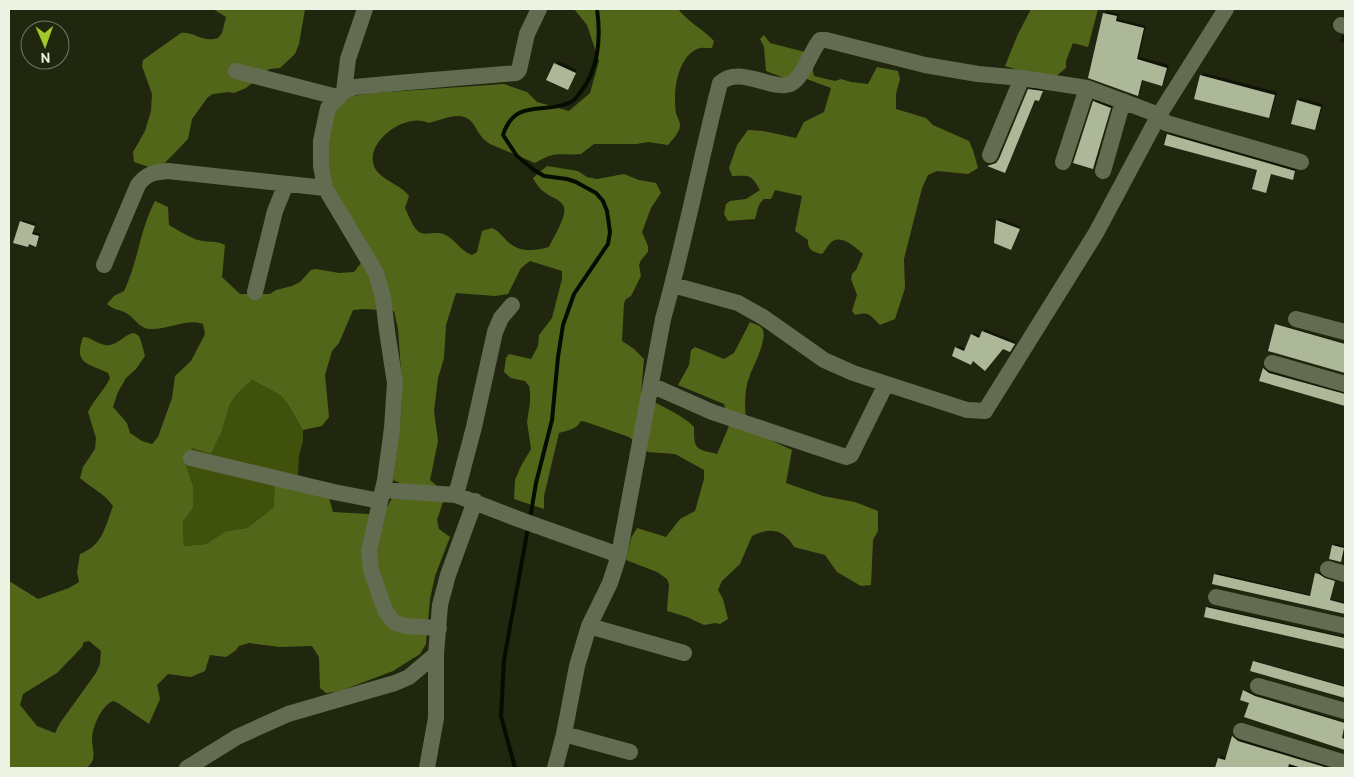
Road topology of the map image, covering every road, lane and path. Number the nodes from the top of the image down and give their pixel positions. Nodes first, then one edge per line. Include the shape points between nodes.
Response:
1 (365, 9) edge
2 (539, 9) edge
3 (1226, 9) edge
4 (236, 71) dead end
5 (1022, 78) junction
6 (1087, 88) junction
7 (340, 94) junction
8 (1123, 101) junction
9 (1159, 116) junction
10 (990, 156) dead end
11 (1063, 162) dead end
12 (1300, 162) dead end
13 (1103, 170) dead end
14 (286, 184) junction
15 (325, 188) junction
16 (104, 265) dead end
17 (673, 285) junction
18 (255, 292) dead end
19 (512, 305) dead end
20 (1296, 319) dead end
21 (1345, 332) edge
22 (1272, 363) dead end
23 (886, 384) junction
24 (1345, 384) edge
25 (651, 385) junction
26 (191, 458) dead end
27 (381, 495) junction
28 (456, 495) junction
29 (475, 501) junction
30 (619, 555) junction
31 (1328, 569) dead end
32 (1345, 574) edge
33 (1216, 597) dead end
34 (589, 626) junction
35 (1345, 626) edge
36 (439, 628) junction
37 (684, 653) dead end
38 (436, 654) junction
39 (1258, 686) dead end
40 (1345, 711) edge
41 (1241, 731) dead end
42 (564, 734) junction
43 (630, 752) dead end
44 (1345, 763) edge
45 (187, 768) edge
46 (427, 768) edge
47 (555, 768) edge

1 - 7 street
2 - 7 street via 527,34 520,70 516,73 355,87
3 - 9 street
4 - 7 street
5 - 6 street
5 - 10 street
5 - 17 street via 925,65 826,40 820,40 815,46 792,84 725,78 720,83 703,149
6 - 8 street
6 - 11 street
7 - 15 street via 328,108 321,141
8 - 9 street
8 - 13 street
9 - 12 street via 1166,123
9 - 23 street via 1096,233 987,409 967,410
14 - 15 street
14 - 16 street via 168,171 145,176 138,185
14 - 18 street
15 - 27 street via 376,273 383,297 395,383 389,454
17 - 23 street via 738,303 824,360
17 - 25 street
19 - 28 street via 495,332
20 - 21 street
22 - 24 street
23 - 25 street via 851,455 846,457 712,412
25 - 30 street
26 - 27 street via 334,492
27 - 28 street
27 - 36 street via 369,551 371,570 385,610 396,624
28 - 29 street
29 - 30 street
29 - 36 street via 448,575 440,604
30 - 34 street via 610,583
31 - 32 street
33 - 35 street
34 - 37 street
34 - 42 street via 577,666
36 - 38 street
38 - 45 street via 408,677 395,683 288,714 237,737
38 - 46 street via 436,718
39 - 40 street
41 - 44 street
42 - 43 street
42 - 47 street

